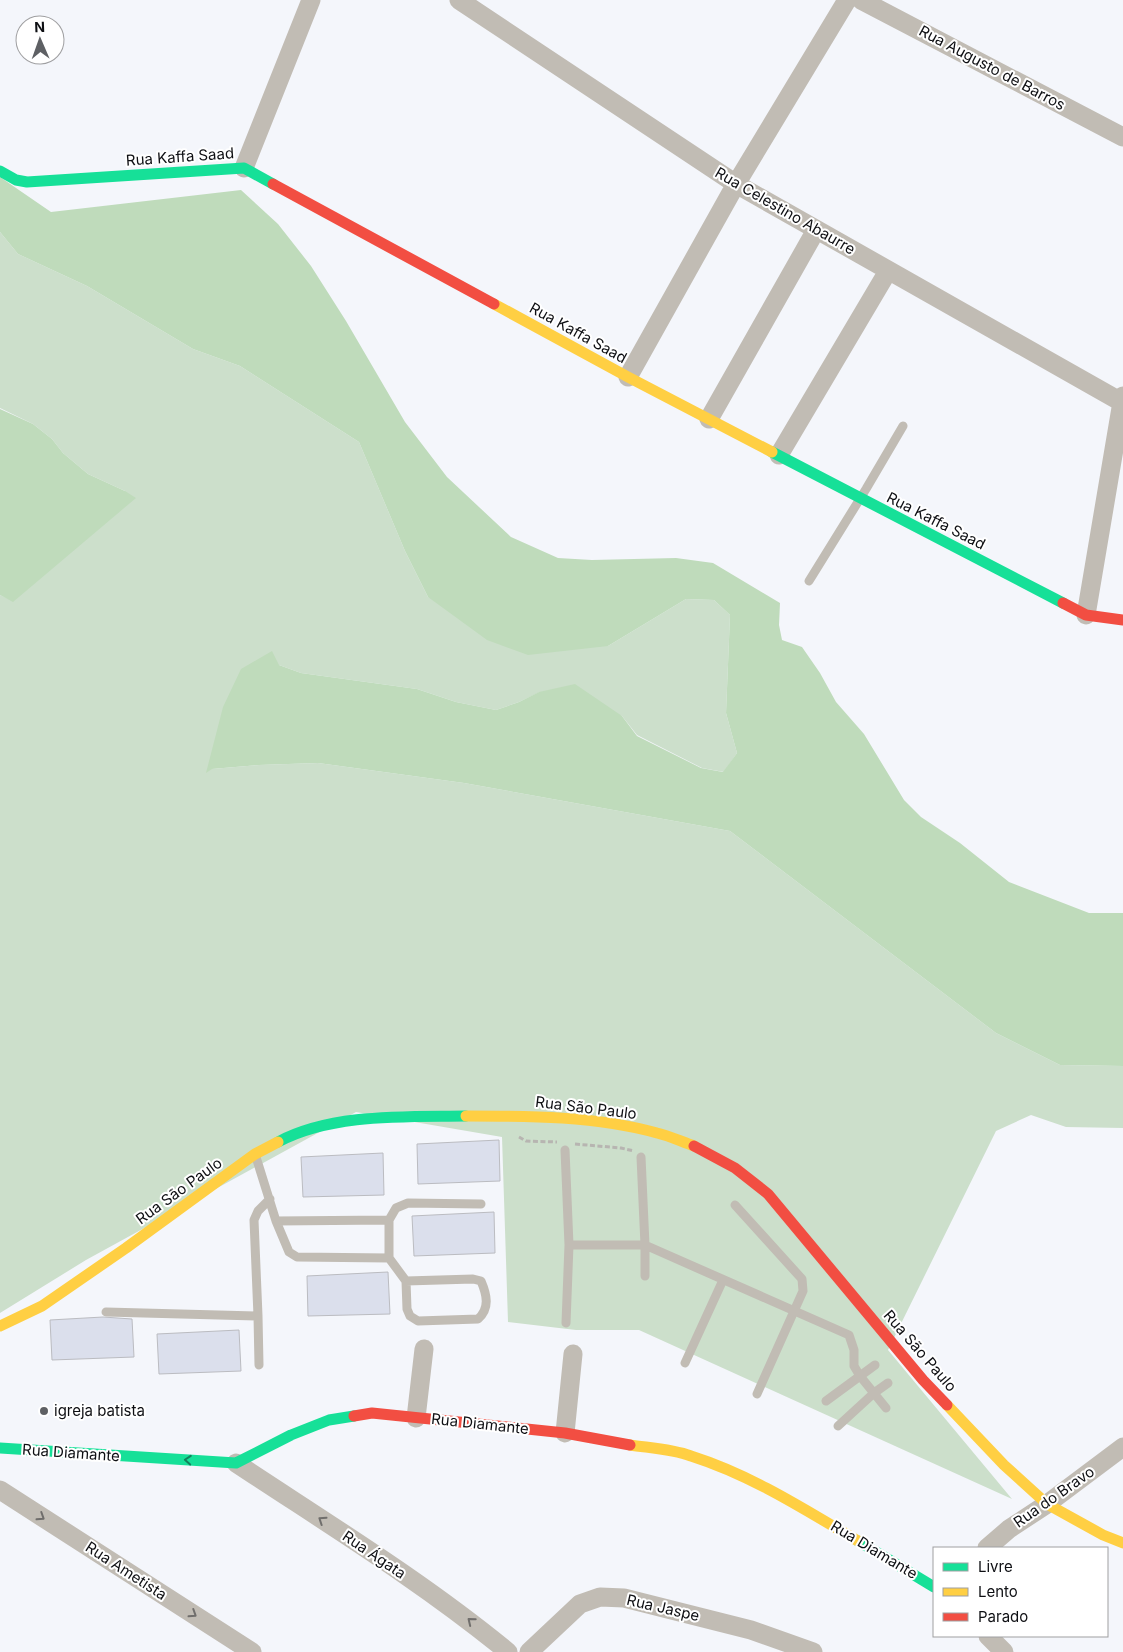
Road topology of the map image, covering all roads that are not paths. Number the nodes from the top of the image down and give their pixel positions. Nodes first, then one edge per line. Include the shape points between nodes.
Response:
1 (312, 0) edge
2 (459, 0) edge
3 (847, 0) edge
4 (861, 0) edge
5 (1123, 137) edge
6 (244, 168) junction
7 (0, 171) edge
8 (736, 184) junction
9 (816, 230) junction
10 (888, 271) junction
11 (628, 377) junction
12 (1123, 400) edge
13 (709, 419) junction
14 (903, 426) dead end
15 (779, 456) junction
16 (860, 498) junction
17 (809, 581) dead end
18 (1086, 615) junction
19 (1123, 620) edge
20 (566, 1146) road end
21 (255, 1154) junction
22 (641, 1155) road end
23 (270, 1199) junction
24 (481, 1204) dead end
25 (735, 1205) dead end
26 (389, 1220) junction
27 (276, 1221) junction
28 (569, 1245) junction
29 (644, 1245) junction
30 (389, 1258) junction
31 (645, 1276) dead end
32 (723, 1280) junction
33 (406, 1282) junction
34 (106, 1312) dead end
35 (794, 1312) junction
36 (258, 1316) junction
37 (566, 1323) dead end
38 (0, 1326) edge
39 (424, 1350) dead end
40 (573, 1354) dead end
41 (686, 1363) dead end
42 (258, 1365) dead end
43 (875, 1365) dead end
44 (860, 1376) junction
45 (888, 1383) dead end
46 (874, 1393) junction
47 (756, 1394) dead end
48 (826, 1401) dead end
49 (886, 1408) dead end
50 (416, 1418) junction
51 (838, 1426) dead end
52 (565, 1434) junction
53 (1123, 1447) edge
54 (0, 1448) edge
55 (0, 1453) edge
56 (0, 1463) edge
57 (236, 1463) junction
58 (0, 1490) edge
59 (1047, 1504) junction
60 (1123, 1543) edge
61 (988, 1547) edge
62 (933, 1586) edge
63 (989, 1637) edge
64 (252, 1652) edge
65 (508, 1652) edge
66 (528, 1652) edge
67 (813, 1652) edge
68 (1004, 1652) edge

1 - 6 street
2 - 8 street, Rua Celestino Abaurre
3 - 8 street
4 - 5 street, Rua Augusto de Barros
6 - 7 street, Rua Kaffa Saad via 27,182
6 - 11 street, Rua Kaffa Saad
8 - 9 street, Rua Celestino Abaurre
8 - 11 street
9 - 10 street, Rua Celestino Abaurre
9 - 13 street
10 - 12 street, Rua Celestino Abaurre
10 - 15 street
11 - 13 street, Rua Kaffa Saad
12 - 18 street
13 - 15 street, Rua Kaffa Saad
14 - 16 lane
15 - 16 street, Rua Kaffa Saad
16 - 17 lane
16 - 18 street, Rua Kaffa Saad
18 - 19 street, Rua Kaffa Saad
20 - 28 lane
21 - 23 lane
21 - 38 street, Rua São Paulo via 42,1306
21 - 59 street, Rua São Paulo via 289,1136 325,1124 404,1117 520,1116 612,1123 659,1133 700,1149 735,1168 768,1194 923,1380 1004,1466
22 - 29 lane
23 - 27 lane
23 - 36 lane via 254,1220
24 - 26 lane via 408,1203 396,1208
25 - 35 lane via 802,1279 803,1291
26 - 27 lane
26 - 30 lane
27 - 30 lane via 289,1252 296,1258
28 - 29 lane
28 - 37 lane
29 - 31 lane
29 - 32 lane
30 - 33 lane
32 - 35 lane
32 - 41 lane
33 - 33 lane via 407,1309 410,1316 418,1321 478,1319 485,1313 484,1288 480,1281
34 - 36 lane
35 - 44 lane via 849,1335 854,1350 854,1366
35 - 47 lane
36 - 42 lane
39 - 50 street
40 - 52 street
43 - 44 lane
44 - 46 lane
44 - 48 lane
45 - 46 lane
46 - 49 lane
46 - 51 lane
50 - 52 street, Rua Diamante
50 - 57 street, Rua Diamante via 372,1413 330,1420
52 - 62 street, Rua Diamante via 689,1455 717,1466 780,1494
53 - 59 street, Rua do Bravo
57 -> 54 street, Rua Diamante
55 - 56 street
65 -> 57 street, Rua Ágata via 428,1590
58 -> 64 street, Rua Ametista
59 - 60 street, Rua São Paulo
59 - 61 street, Rua do Bravo
63 - 68 street
66 - 67 street, Rua Jaspe via 580,1604 600,1597 624,1598 751,1630

